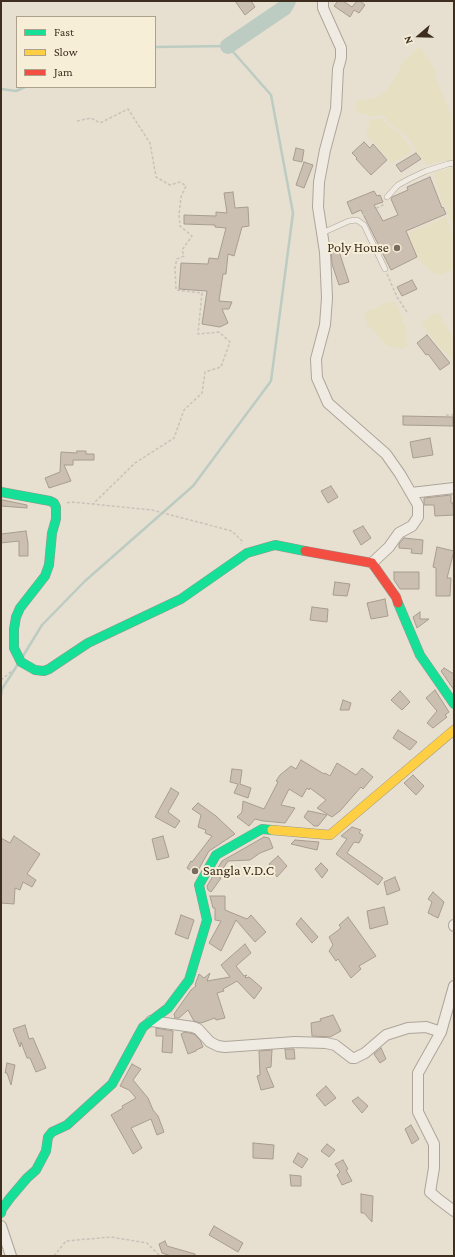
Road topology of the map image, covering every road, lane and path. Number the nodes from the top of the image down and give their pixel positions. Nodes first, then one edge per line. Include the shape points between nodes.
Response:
1 (322, 1) edge
2 (77, 121) dead end
3 (454, 163) edge
4 (387, 198) joint
5 (357, 220) junction
6 (322, 233) junction
7 (385, 269) joint
8 (407, 312) dead end
9 (446, 415) dead end
10 (454, 415) edge
11 (454, 488) edge
12 (1, 492) edge
13 (411, 493) junction
14 (93, 504) junction
15 (56, 507) junction
16 (239, 558) junction
17 (372, 563) junction
18 (21, 662) junction
19 (1, 680) edge
20 (454, 704) edge
21 (454, 730) edge
22 (454, 986) edge
23 (151, 1021) junction
24 (441, 1032) junction
25 (454, 1211) edge
26 (1, 1213) edge
27 (1, 1226) edge
28 (11, 1256) edge
29 (54, 1256) edge
30 (160, 1256) edge

1 - 6 street via 341,48 336,109 319,182 318,207
2 - 14 path via 91,118 100,123 128,108 150,143 156,177 170,185 180,182 186,186 181,197 180,226 192,236 182,250 184,256 177,259 176,290 202,293 198,334 219,332 230,342 221,367 205,372 202,393 184,410 174,438 135,463
3 - 4 lane via 411,178 398,185
4 - 5 path via 383,204
5 - 6 lane
5 - 7 lane via 364,225
6 - 13 street via 327,298 325,326 316,359 317,378 328,403 386,454
7 - 8 path via 397,297
9 - 10 path
11 - 13 street
12 - 15 street via 50,501
13 - 17 street via 418,505 418,517 412,526 399,533
14 - 15 path via 71,502
14 - 16 path via 152,510 232,531 242,541
15 - 18 street via 49,565 45,576 28,596 16,617 14,648
16 - 17 street via 275,545
16 - 18 street via 181,599 88,643 49,669 35,670
17 - 20 street via 396,597 420,655
18 - 19 path
21 - 23 street via 330,835 262,829 216,855 198,885 208,920 189,980 168,1008
22 - 24 street
23 - 24 street via 193,1027 210,1042 225,1048 295,1042 326,1043 335,1045 352,1058 365,1053 386,1035 408,1028 426,1027
23 - 26 street via 143,1027 112,1084 67,1125 52,1132 48,1137 41,1162 10,1198
24 - 25 street via 418,1073 418,1112 434,1144 430,1192
27 - 28 street
29 - 30 path via 66,1241 112,1237 147,1243

